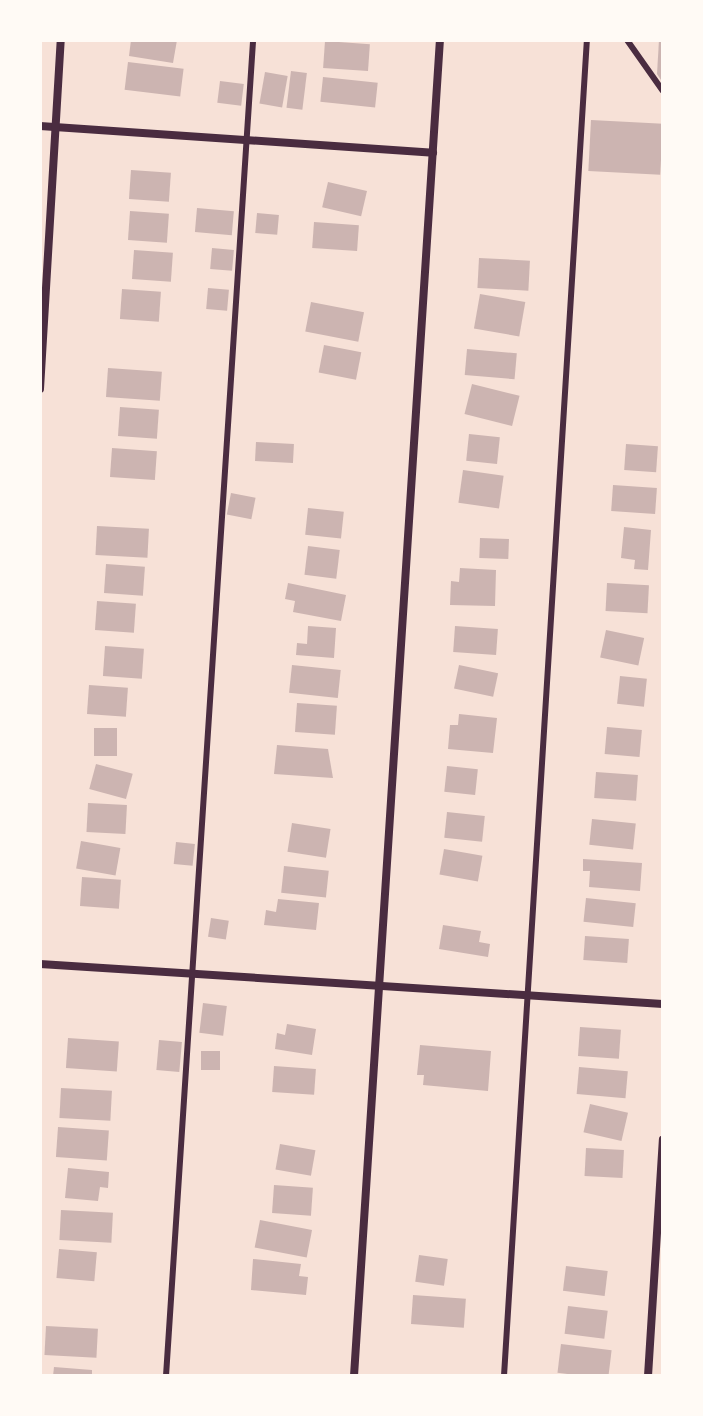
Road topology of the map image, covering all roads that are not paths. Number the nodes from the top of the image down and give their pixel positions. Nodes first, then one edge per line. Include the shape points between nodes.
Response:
1 (61, 40) edge
2 (253, 40) edge
3 (440, 40) edge
4 (587, 40) edge
5 (627, 40) edge
6 (663, 91) edge
7 (40, 126) edge
8 (56, 127) junction
9 (245, 140) junction
10 (433, 153) junction
11 (40, 389) edge
12 (40, 964) edge
13 (192, 974) junction
14 (379, 986) junction
15 (528, 996) junction
16 (663, 1004) edge
17 (663, 1139) edge
18 (166, 1376) edge
19 (354, 1376) edge
20 (504, 1376) edge
21 (648, 1376) edge

1 - 8 street
2 - 9 lane
3 - 10 street
4 - 15 lane
5 - 6 lane
7 - 8 street
8 - 9 street
8 - 11 street
9 - 10 street
9 - 13 lane
10 - 14 street
12 - 13 street
13 - 14 street
13 - 18 lane
14 - 15 street
14 - 19 street
15 - 16 street
15 - 20 lane
17 - 21 street

